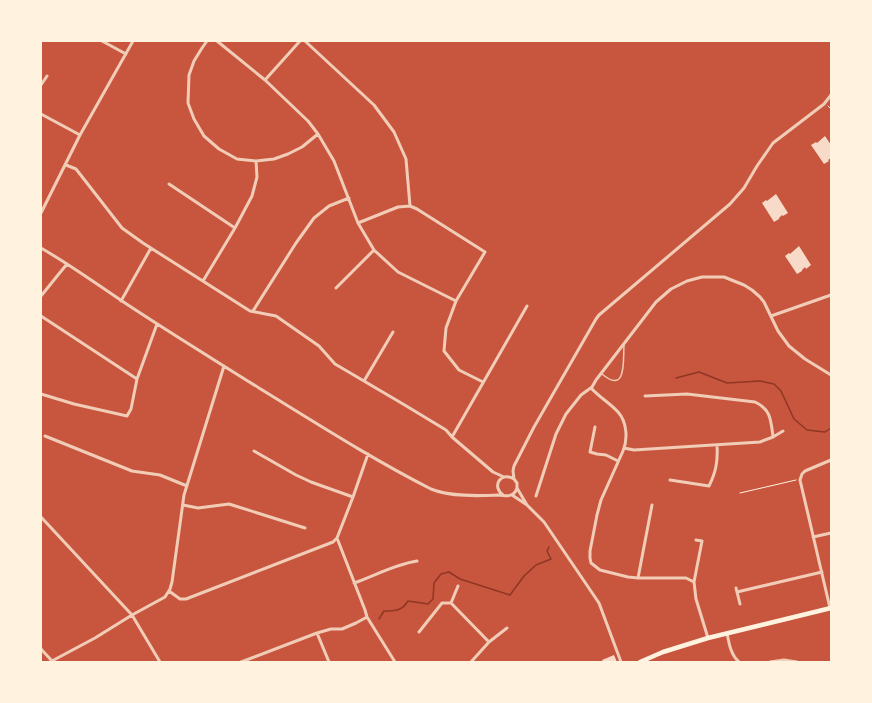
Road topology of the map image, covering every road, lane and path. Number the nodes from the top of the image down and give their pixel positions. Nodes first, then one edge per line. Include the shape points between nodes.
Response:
1 (102, 41) edge
2 (133, 41) edge
3 (207, 41) edge
4 (217, 41) edge
5 (300, 41) edge
6 (305, 41) edge
7 (126, 54) junction
8 (47, 76) dead end
9 (265, 80) junction
10 (41, 85) edge
11 (831, 95) edge
12 (41, 114) edge
13 (318, 134) junction
14 (80, 135) junction
15 (256, 161) junction
16 (66, 164) junction
17 (168, 184) dead end
18 (349, 198) junction
19 (410, 206) junction
20 (41, 213) edge
21 (358, 223) junction
22 (235, 228) junction
23 (41, 248) edge
24 (151, 248) junction
25 (374, 250) junction
26 (67, 264) junction
27 (203, 281) junction
28 (336, 288) dead end
29 (831, 295) edge
30 (41, 296) edge
31 (121, 300) junction
32 (456, 301) junction
33 (527, 306) dead end
34 (253, 311) junction
35 (41, 316) edge
36 (772, 316) junction
37 (157, 324) junction
38 (393, 332) dead end
39 (624, 343) junction
40 (224, 366) junction
41 (601, 373) junction
42 (831, 375) edge
43 (137, 379) junction
44 (364, 381) junction
45 (484, 382) junction
46 (591, 388) junction
47 (41, 394) edge
48 (645, 396) dead end
49 (594, 427) dead end
50 (783, 431) dead end
51 (45, 436) dead end
52 (452, 437) junction
53 (773, 437) junction
54 (717, 445) junction
55 (624, 448) junction
56 (254, 451) dead end
57 (368, 454) junction
58 (831, 460) edge
59 (618, 461) junction
60 (513, 471) junction
61 (493, 472) junction
62 (506, 477) junction
63 (514, 478) junction
64 (800, 479) junction
65 (670, 480) dead end
66 (498, 482) junction
67 (187, 486) junction
68 (517, 488) junction
69 (498, 490) junction
70 (740, 493) dead end
71 (491, 495) junction
72 (503, 495) junction
73 (512, 495) junction
74 (536, 496) dead end
75 (353, 497) junction
76 (182, 505) junction
77 (527, 505) junction
78 (652, 506) dead end
79 (41, 518) edge
80 (305, 528) dead end
81 (831, 533) edge
82 (813, 537) junction
83 (337, 538) junction
84 (696, 540) dead end
85 (417, 561) dead end
86 (822, 572) junction
87 (638, 578) junction
88 (694, 582) junction
89 (354, 583) junction
90 (458, 586) dead end
91 (169, 591) junction
92 (451, 603) junction
93 (740, 604) dead end
94 (831, 608) edge
95 (132, 615) junction
96 (367, 617) junction
97 (507, 628) dead end
98 (419, 632) dead end
99 (317, 633) junction
100 (727, 633) junction
101 (708, 638) junction
102 (489, 642) junction
103 (41, 649) edge
104 (647, 660) edge
105 (51, 661) edge
106 (160, 662) edge
107 (241, 662) edge
108 (329, 662) edge
109 (395, 662) edge
110 (471, 662) edge
111 (621, 662) edge
112 (640, 662) edge
113 (739, 662) edge
114 (770, 662) edge
115 (797, 662) edge

1 - 7 street
2 - 7 street
3 - 15 street via 194,61 189,75 188,103 194,120 204,136 219,149 237,159
4 - 9 street
5 - 9 street
6 - 19 street via 374,105 394,132 406,159
7 - 14 street
8 - 10 street
9 - 13 street
11 - 60 street via 824,104 773,143 744,188 730,204 599,315 534,427
12 - 14 street
13 - 15 street via 288,154
13 - 18 street via 334,161
14 - 16 street
15 - 22 street via 257,177 252,196
16 - 20 street
16 - 24 street via 76,169 122,228
17 - 22 street
18 - 21 street
18 - 34 street via 329,206 314,218
19 - 21 street via 398,207
19 - 32 street via 485,252
21 - 25 street
22 - 27 street
23 - 26 street
24 - 27 street
24 - 31 street
25 - 28 street
25 - 32 street via 398,272
26 - 30 street
26 - 31 street
27 - 34 street
29 - 36 street
31 - 37 street
32 - 45 street via 446,328 444,351 459,370
33 - 45 street
34 - 44 street via 276,316 319,346 335,364
35 - 43 street
36 - 39 street via 760,297 744,285 724,277 702,277 671,289 656,302
36 - 42 street via 778,331 789,346 805,360
37 - 40 street
37 - 43 street
38 - 44 street
39 - 41 street
39 - 41 lane via 621,377 611,380
40 - 57 street
40 - 67 street
41 - 46 street
43 - 47 street via 131,409 127,416
44 - 52 street via 446,430
45 - 52 street
46 - 55 street via 617,410 624,423
46 - 74 street via 581,395 566,414 556,434
48 - 53 street via 687,394 755,402 761,404 768,412
49 - 59 street via 590,452 606,455
50 - 53 street
51 - 67 street via 132,471 160,475
52 - 61 street
53 - 54 street via 760,442
54 - 55 street via 634,450
54 - 65 street via 718,458 709,486
55 - 59 street
56 - 75 street via 311,482
57 - 71 street via 435,491 448,494
57 - 75 street
58 - 64 street via 805,471
59 - 87 street via 600,505 590,558 591,563 600,570
60 - 62 street
60 - 63 street
61 - 62 street
61 - 66 street
62 - 63 street
62 - 66 street
63 - 68 street
64 - 70 path
64 - 82 street
66 - 69 street
67 - 76 street
68 - 73 street
68 - 77 street
69 - 71 street
69 - 72 street
71 - 72 street
72 - 73 street
73 - 77 street
75 - 83 street
76 - 80 street via 198,508 229,504
76 - 91 street
77 - 111 street via 544,522 599,604
78 - 87 street
79 - 95 street
81 - 82 street
82 - 86 street
83 - 89 street
83 - 91 street via 331,543 188,598 181,599
84 - 88 street via 702,541
85 - 89 street
86 - 93 street via 737,590
86 - 94 street
87 - 88 street via 686,578
88 - 101 street via 696,599
89 - 96 street
90 - 92 street
91 - 95 street via 165,597
92 - 98 street via 442,603
92 - 102 street
94 - 100 main road
95 - 105 street
95 - 106 street
96 - 99 street via 342,629
96 - 109 street
97 - 102 street
99 - 107 street
99 - 108 street
100 - 101 main road
100 - 113 street via 732,653
101 - 104 main road via 663,652
102 - 110 street
103 - 105 street
104 - 112 main road
114 - 115 street

